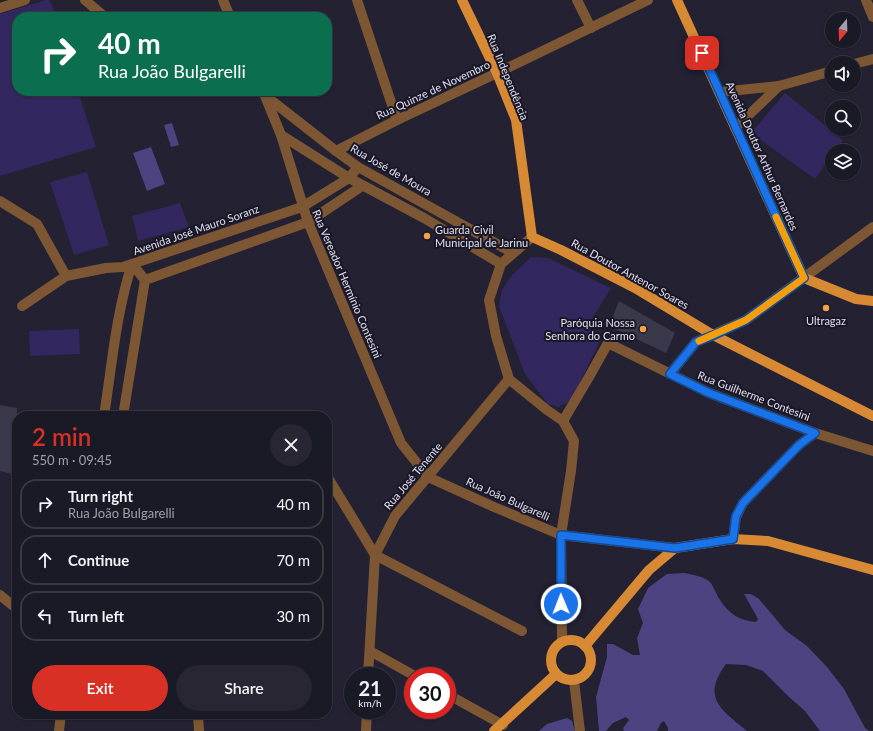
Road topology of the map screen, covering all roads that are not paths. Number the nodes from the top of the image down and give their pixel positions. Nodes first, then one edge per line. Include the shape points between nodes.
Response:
1 (25, 0) edge
2 (85, 0) edge
3 (223, 0) edge
4 (357, 0) edge
5 (462, 0) edge
6 (577, 0) edge
7 (648, 0) edge
8 (677, 0) edge
9 (866, 0) edge
10 (627, 4) edge
11 (0, 8) edge
12 (99, 12) edge
13 (228, 12) edge
14 (873, 17) edge
15 (591, 28) junction
16 (873, 59) edge
17 (861, 62) edge
18 (496, 73) junction
19 (825, 73) edge
20 (779, 86) junction
21 (720, 92) junction
22 (265, 96) edge
23 (268, 96) edge
24 (397, 120) junction
25 (736, 128) junction
26 (282, 135) junction
27 (336, 151) junction
28 (358, 167) junction
29 (349, 178) junction
30 (362, 186) junction
31 (0, 202) edge
32 (302, 207) junction
33 (432, 207) junction
34 (424, 218) junction
35 (308, 222) junction
36 (873, 227) edge
37 (532, 237) junction
38 (513, 253) junction
39 (132, 264) junction
40 (501, 264) junction
41 (66, 276) junction
42 (804, 278) junction
43 (145, 280) junction
44 (873, 301) edge
45 (22, 306) dead end
46 (714, 335) junction
47 (670, 374) junction
48 (509, 379) junction
49 (105, 411) edge
50 (124, 411) edge
51 (873, 416) edge
52 (563, 421) junction
53 (815, 433) junction
54 (873, 451) edge
55 (428, 477) junction
56 (332, 484) edge
57 (561, 535) junction
58 (733, 539) junction
59 (675, 548) junction
60 (375, 555) junction
61 (873, 570) edge
62 (0, 594) edge
63 (12, 605) edge
64 (522, 631) dead end
65 (562, 642) junction
66 (585, 646) junction
67 (370, 651) junction
68 (369, 667) edge
69 (404, 670) edge
70 (556, 674) junction
71 (574, 681) junction
72 (456, 700) edge
73 (61, 719) edge
74 (198, 719) edge
75 (367, 719) edge
76 (498, 728) edge
77 (59, 731) edge
78 (199, 731) edge
79 (366, 731) edge
80 (580, 731) edge

1 - 11 street
2 - 12 street
3 - 13 street
4 - 24 street
5 - 18 main road, Rua Independência
6 - 15 street
7 - 10 street, Rua Quinze de Novembro
8 - 21 main road, Avenida Doutor Arthur Bernardes
9 - 14 street
10 - 15 street, Rua Quinze de Novembro
15 - 18 street, Rua Quinze de Novembro
16 - 17 street
18 - 24 street, Rua Quinze de Novembro
18 - 37 main road, Rua Independência via 516,120
19 - 20 street
20 - 21 street
20 - 25 street
21 - 25 main road, Avenida Doutor Arthur Bernardes
22 - 26 street, Rua Vereador Hermínio Contesini
23 - 27 street, Rua José de Moura
24 - 27 street, Rua Quinze de Novembro
25 - 42 main road, Avenida Doutor Arthur Bernardes
26 - 29 street
26 - 32 street, Rua Vereador Hermínio Contesini
27 - 28 street, Rua José de Moura
28 - 29 street, Avenida José Mauro Soranz
28 - 33 street, Rua José de Moura
29 - 30 street
29 - 32 street, Avenida José Mauro Soranz
30 - 34 street
30 - 35 street
31 - 41 street via 37,224
32 - 35 street, Rua Vereador Hermínio Contesini
32 - 39 street, Avenida José Mauro Soranz
33 - 34 street
33 - 38 street, Rua José de Moura
34 - 40 street
35 - 43 street
35 - 55 street, Rua Vereador Hermínio Contesini via 401,443
36 - 42 street
37 - 38 street
37 - 46 main road, Rua Doutor Antenor Soares via 635,288
38 - 40 street
39 - 41 street
39 - 43 street
39 - 49 street, Avenida José Mauro Soranz via 119,314
40 - 48 street via 489,300 496,336
41 - 45 street
42 - 44 main road via 856,299
42 - 46 street via 746,320
43 - 50 street
46 - 47 street via 696,342
46 - 51 main road, Rua Doutor Antenor Soares
47 - 52 street, Rua Guilherme Contesini via 608,343
47 - 53 street, Rua Guilherme Contesini via 709,393
48 - 52 street
48 - 55 street, Rua José Tenente
52 - 57 street via 574,441
53 - 54 street, Rua Guilherme Contesini
53 - 58 street via 799,445 743,503 736,516
55 - 57 street, Rua João Bulgarelli
55 - 60 street, Rua José Tenente via 395,516
56 - 60 street
57 - 59 street, Rua João Bulgarelli
57 - 65 street
58 - 59 main road
58 - 61 main road via 768,541
59 - 66 main road via 649,570
60 - 64 street
60 - 67 street, Rua José Tenente
62 - 63 street
65 - 66 main road via 575,640
65 - 70 main road via 550,656 552,669
66 - 71 main road via 592,661 590,668 586,674
67 - 68 street, Rua José Tenente
67 - 69 street
70 - 71 main road
70 - 76 main road
71 - 80 street
72 - 76 street
73 - 77 street
74 - 78 street
75 - 79 street

